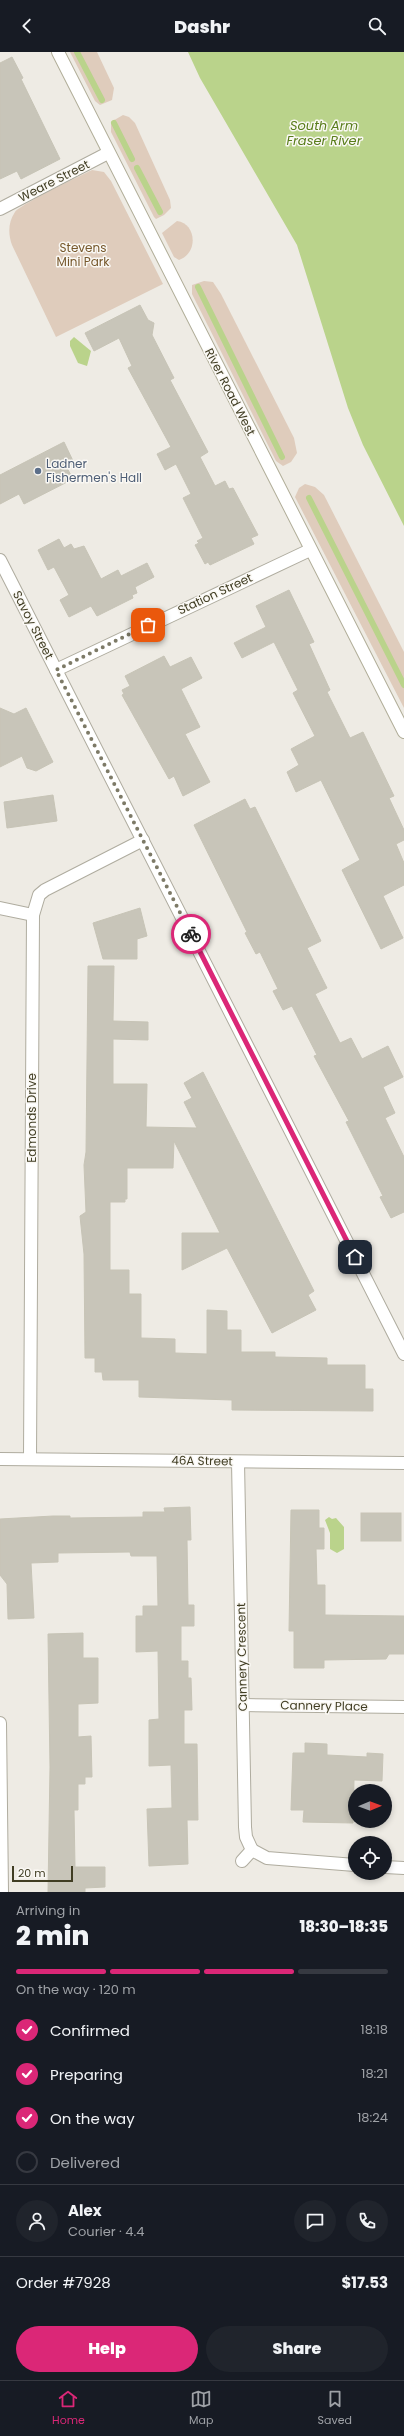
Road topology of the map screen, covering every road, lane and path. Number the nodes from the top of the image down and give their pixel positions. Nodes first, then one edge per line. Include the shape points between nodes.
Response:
1 (58, 52) edge
2 (108, 153) junction
3 (0, 209) edge
4 (310, 550) junction
5 (0, 560) edge
6 (56, 670) junction
7 (404, 732) edge
8 (143, 840) junction
9 (0, 908) edge
10 (33, 915) junction
11 (404, 1354) edge
12 (0, 1459) edge
13 (30, 1459) junction
14 (238, 1462) junction
15 (404, 1463) edge
16 (243, 1705) junction
17 (404, 1707) edge
18 (0, 1723) edge
19 (252, 1850) junction
20 (242, 1861) dead end
21 (348, 1864) edge
22 (392, 1867) edge
23 (404, 1868) edge
24 (2, 1892) edge

1 - 2 street, River Road West
2 - 3 street, Weare Street
2 - 4 street, River Road West
4 - 6 street, Station Street
4 - 7 street, River Road West
5 - 6 street, Savoy Street
6 - 8 street, Savoy Street
8 - 10 street, Edmonds Drive via 45,890 39,895
8 - 11 street, Savoy Street
9 - 10 street
10 - 13 street, Edmonds Drive
12 - 13 street, 46A Street
13 - 14 street, 46A Street
14 - 15 street, 46A Street
14 - 16 street, Cannery Crescent
16 - 17 street, Cannery Place
16 - 19 street, Cannery Crescent via 245,1827
18 - 24 street
19 - 20 street
19 - 21 street via 267,1858
22 - 23 street

